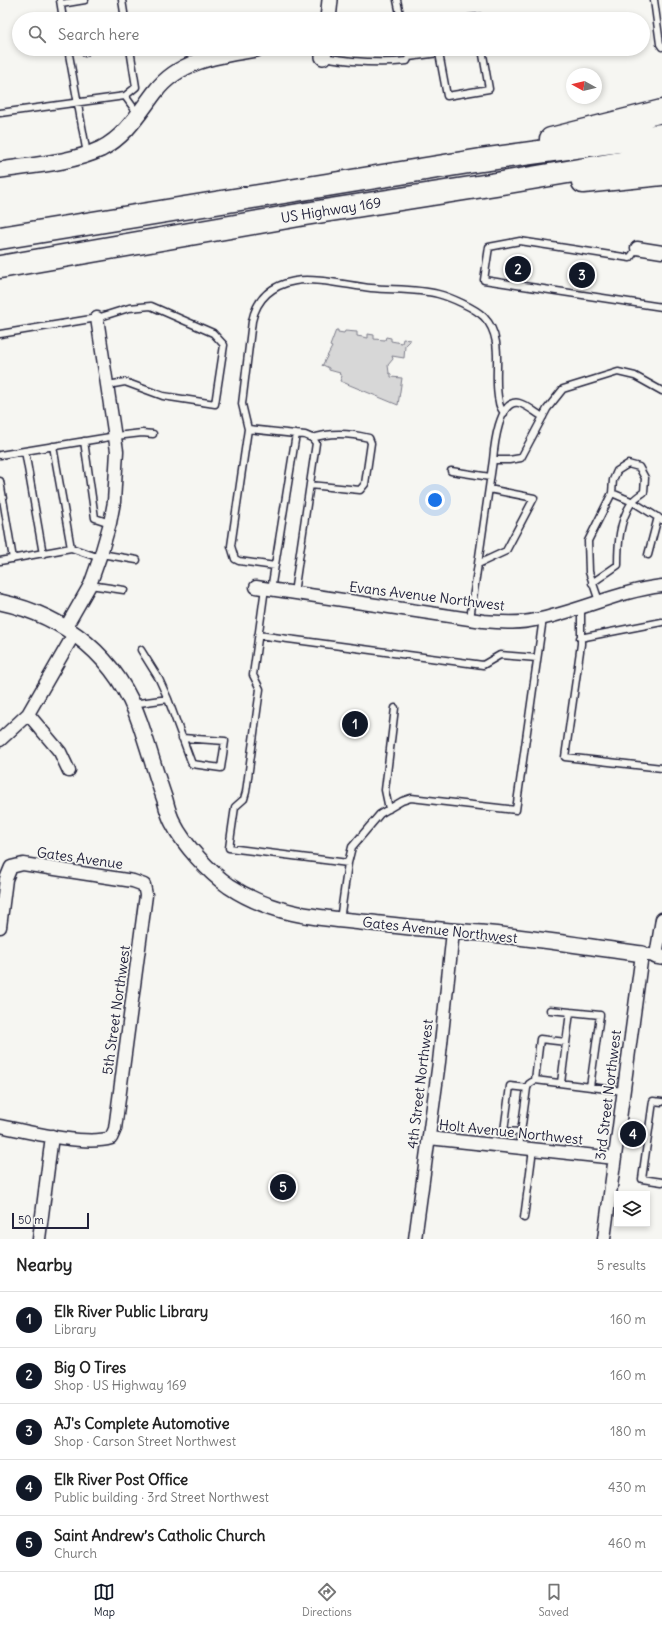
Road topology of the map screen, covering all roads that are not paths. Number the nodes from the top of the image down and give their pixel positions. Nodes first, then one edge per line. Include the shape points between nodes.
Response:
1 (85, 0) edge
2 (122, 0) edge
3 (330, 0) edge
4 (397, 0) edge
5 (654, 0) edge
6 (61, 2) edge
7 (62, 12) edge
8 (124, 12) edge
9 (329, 12) edge
10 (400, 12) edge
11 (662, 47) edge
12 (69, 56) edge
13 (131, 56) edge
14 (217, 56) edge
15 (333, 56) edge
16 (416, 56) edge
17 (440, 56) edge
18 (483, 56) edge
19 (409, 57) joint
20 (125, 96) junction
21 (77, 102) junction
22 (662, 111) edge
23 (0, 113) edge
24 (139, 115) junction
25 (662, 135) edge
26 (87, 154) junction
27 (662, 156) edge
28 (481, 160) junction
29 (0, 170) edge
30 (662, 174) edge
31 (496, 184) junction
32 (0, 238) edge
33 (637, 248) joint
34 (662, 252) edge
35 (0, 266) edge
36 (662, 308) edge
37 (98, 318) junction
38 (0, 334) edge
39 (108, 385) junction
40 (662, 391) edge
41 (504, 414) junction
42 (543, 417) junction
43 (248, 429) junction
44 (153, 434) dead end
45 (296, 434) junction
46 (116, 436) junction
47 (84, 441) junction
48 (314, 441) junction
49 (53, 446) junction
50 (25, 451) junction
51 (0, 455) edge
52 (493, 460) junction
53 (451, 471) dead end
54 (490, 476) junction
55 (0, 481) edge
56 (310, 485) junction
57 (489, 489) junction
58 (612, 493) junction
59 (633, 502) junction
60 (660, 518) edge
61 (110, 523) junction
62 (71, 548) junction
63 (43, 554) junction
64 (648, 555) dead end
65 (100, 556) junction
66 (13, 559) junction
67 (137, 560) dead end
68 (0, 561) edge
69 (478, 564) junction
70 (276, 566) junction
71 (592, 583) junction
72 (90, 585) junction
73 (662, 586) edge
74 (264, 588) junction
75 (124, 590) dead end
76 (294, 593) junction
77 (599, 601) junction
78 (0, 602) edge
79 (581, 608) junction
80 (543, 618) junction
81 (470, 619) junction
82 (662, 622) edge
83 (70, 630) junction
84 (258, 636) junction
85 (580, 638) junction
86 (141, 650) dead end
87 (537, 658) junction
88 (168, 699) junction
89 (132, 704) junction
90 (396, 708) dead end
91 (28, 714) junction
92 (182, 738) junction
93 (0, 740) edge
94 (662, 768) edge
95 (69, 771) dead end
96 (389, 809) junction
97 (348, 863) junction
98 (144, 885) joint
99 (662, 919) edge
100 (340, 920) junction
101 (0, 927) edge
102 (453, 932) junction
103 (653, 956) edge
104 (550, 1010) dead end
105 (570, 1012) junction
106 (566, 1042) junction
107 (535, 1080) junction
108 (561, 1083) junction
109 (590, 1087) junction
110 (527, 1088) junction
111 (623, 1091) junction
112 (662, 1102) edge
113 (0, 1126) edge
114 (521, 1132) junction
115 (52, 1136) junction
116 (429, 1138) junction
117 (519, 1147) junction
118 (533, 1149) junction
119 (615, 1158) junction
120 (662, 1182) edge
121 (524, 1218) dead end
122 (39, 1239) edge
123 (415, 1239) edge
124 (604, 1239) edge

1 - 6 lane
2 - 8 lane
3 - 9 street
4 - 10 lane
5 - 11 lane
6 - 7 lane
12 - 21 lane
13 - 20 lane via 136,87
14 - 24 street via 206,58 178,71 166,80
15 - 19 lane via 352,62 371,63 407,60
16 - 19 lane
17 - 18 lane via 447,96 489,89
20 - 21 lane
20 - 24 lane
21 - 23 lane
21 - 26 lane
22 - 28 highway via 531,144
24 - 26 street via 115,140
25 - 28 highway, US Highway 169
26 - 29 street
27 - 31 highway, US Highway 169
28 - 32 highway, US Highway 169
30 - 31 highway via 521,188
31 - 35 highway, US Highway 169
33 - 34 street
33 - 36 lane via 630,258 520,241 490,247 484,280
37 - 38 lane
37 - 39 street
37 - 39 lane via 130,308 151,306 213,333 224,345 215,404 163,396 125,382
39 - 46 street
40 - 42 lane via 635,376 618,372 563,389
41 - 42 lane via 506,408 518,403
41 - 43 lane via 497,391 494,335 484,317 461,303 437,294 296,281 271,289 255,308 242,404
41 - 52 lane via 494,441
42 - 52 lane via 521,458
43 - 45 lane
43 - 70 lane via 231,546 235,558 239,561
44 - 46 lane via 142,432
45 - 48 lane via 305,435
45 - 70 lane
46 - 47 lane
46 - 61 street via 116,474
47 - 49 lane
47 - 61 lane via 95,518
48 - 56 lane
48 - 56 lane via 325,434 354,434 370,438 371,442 364,484 360,490
49 - 50 lane
49 - 62 lane
50 - 51 lane
50 - 63 lane
52 - 54 lane
53 - 54 lane
54 - 57 lane
55 - 66 lane
56 - 76 lane
57 - 69 lane
57 - 69 lane via 534,498 506,551
58 - 59 lane
58 - 59 lane via 617,471 628,464 639,467 645,478 644,492
58 - 71 lane via 588,541
59 - 60 lane
59 - 71 lane via 623,520 618,542 618,565
60 - 64 lane
61 - 65 street
62 - 63 lane
62 - 65 lane
63 - 66 lane
65 - 67 lane
65 - 72 street
66 - 68 lane
69 - 81 lane
70 - 74 lane
71 - 77 lane
72 - 75 lane
72 - 83 street
73 - 77 street, Evans Avenue Northwest via 634,590
74 - 76 street, Evans Avenue Northwest
74 - 84 lane
76 - 81 street, Evans Avenue Northwest
77 - 79 street, Evans Avenue Northwest
78 - 83 street, Gates Avenue Northwest via 36,612
79 - 80 street, Evans Avenue Northwest
79 - 85 lane
80 - 81 street, Evans Avenue Northwest via 517,622
80 - 87 lane
82 - 85 lane
83 - 89 street, Gates Avenue Northwest via 101,656 124,687
83 - 91 street
84 - 87 lane via 484,664 500,655
84 - 97 lane via 253,675 260,689 246,792 244,799 235,807 229,848
85 - 94 lane via 565,756
86 - 88 lane
87 - 96 lane via 516,810 411,798
88 - 89 lane
88 - 92 lane
89 - 100 street, Gates Avenue Northwest via 173,824 205,866 242,894 270,907 303,916
90 - 96 lane via 385,790
91 - 93 street
91 - 95 street via 60,752
92 - 92 lane via 192,764 221,768 225,741
96 - 97 lane via 380,814 352,847
97 - 100 lane
98 - 101 street, Gates Avenue via 134,880 23,864 11,867 6,879
98 - 115 street, 5th Street Northwest via 146,895 115,1129 111,1138 100,1142
99 - 103 street, 3rd Street Northwest
100 - 102 street, Gates Avenue Northwest
102 - 103 street, Gates Avenue Northwest
102 - 116 street, 4th Street Northwest
103 - 111 street, 3rd Street Northwest
104 - 105 lane
105 - 106 lane
105 - 109 lane via 600,1016
106 - 107 lane via 540,1039
106 - 108 lane
107 - 108 lane
107 - 110 lane
108 - 109 lane
109 - 111 lane
110 - 114 lane
110 - 114 lane via 510,1086 504,1131
111 - 119 street, 3rd Street Northwest
112 - 120 lane via 653,1101 642,1179
113 - 115 street
114 - 117 lane
115 - 122 street
116 - 117 street, Holt Avenue Northwest
116 - 123 street, 4th Street Northwest
117 - 118 street, Holt Avenue Northwest
118 - 119 street, Holt Avenue Northwest
118 - 121 lane
119 - 124 street, 3rd Street Northwest

